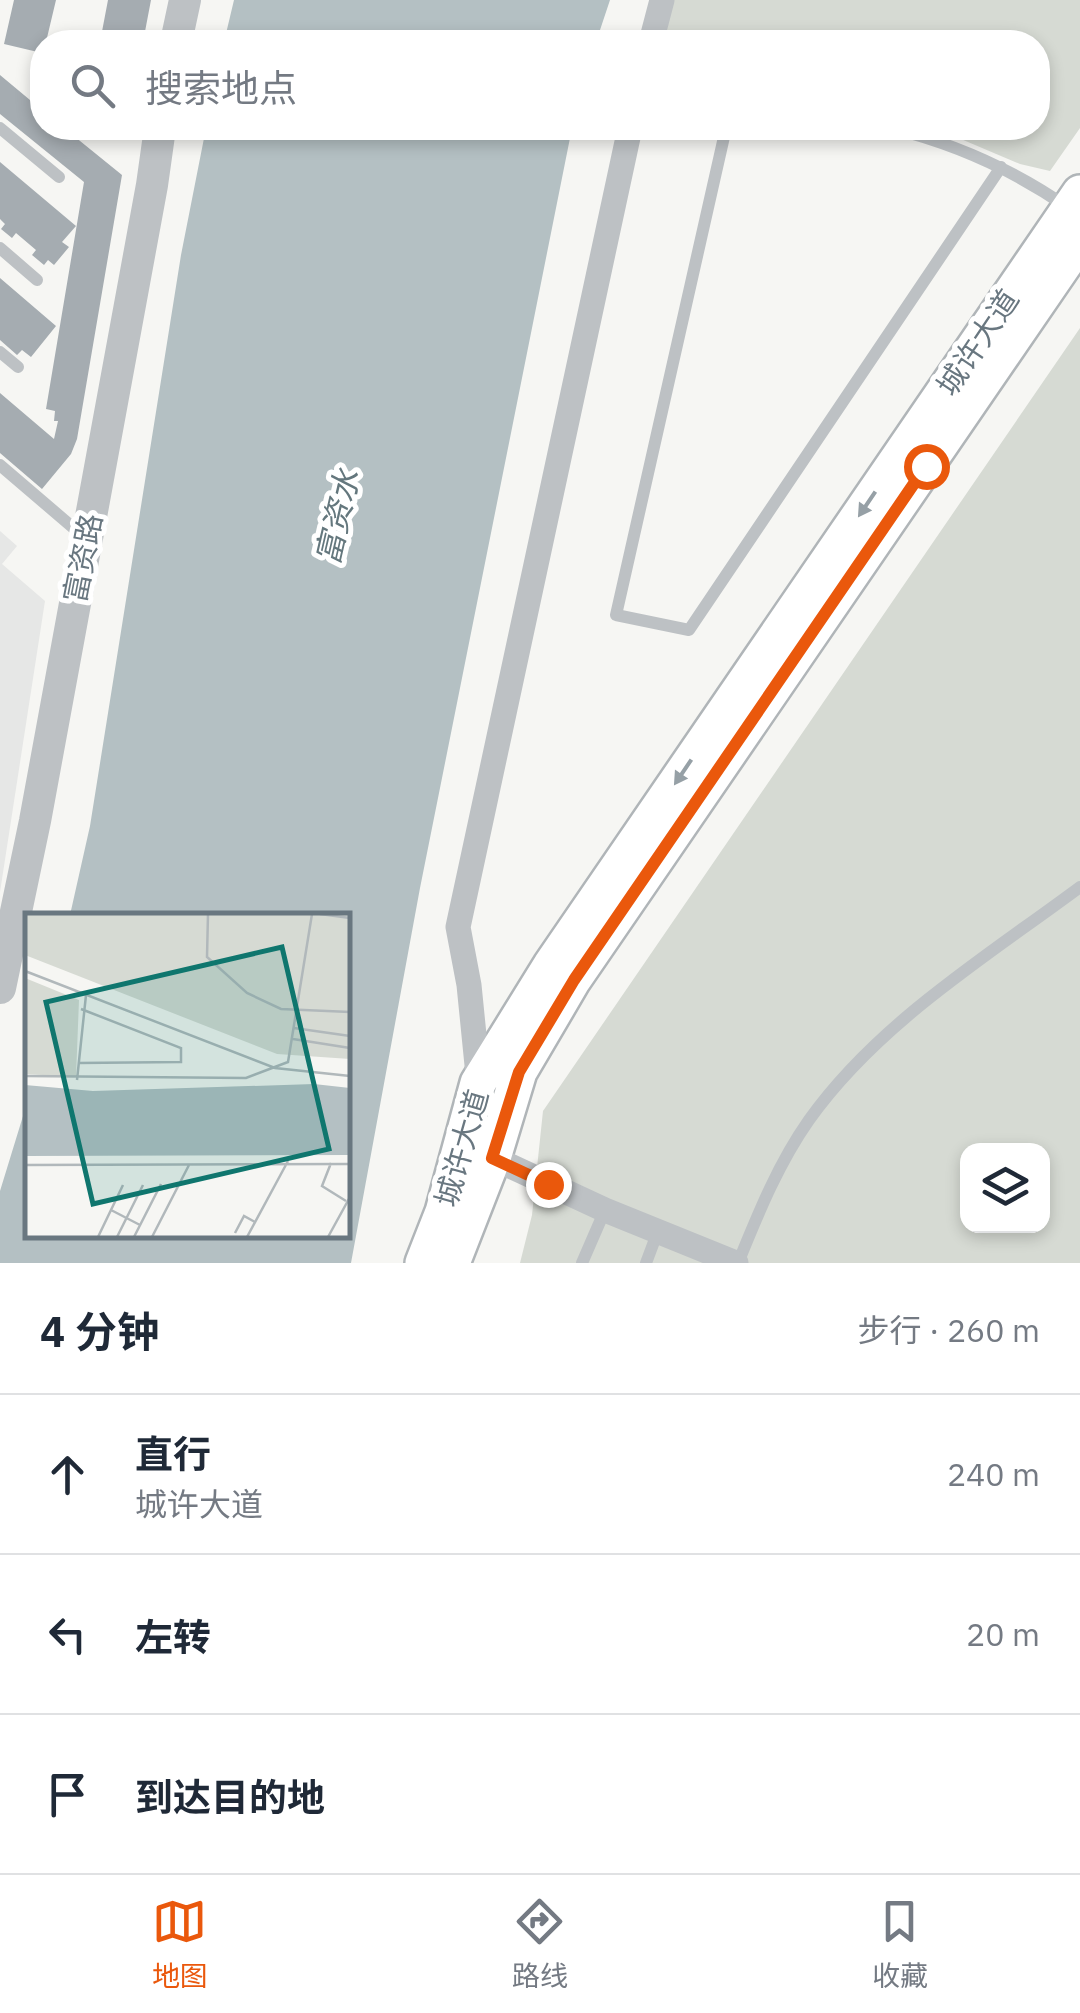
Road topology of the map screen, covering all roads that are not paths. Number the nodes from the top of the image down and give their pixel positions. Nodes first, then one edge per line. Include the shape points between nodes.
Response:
1 (186, 0) edge
2 (662, 0) edge
3 (179, 30) edge
4 (654, 30) edge
5 (0, 128) edge
6 (158, 140) edge
7 (627, 140) edge
8 (723, 140) edge
9 (937, 140) edge
10 (1001, 167) junction
11 (60, 176) dead end
12 (1076, 214) edge
13 (0, 248) edge
14 (38, 280) dead end
15 (0, 352) edge
16 (18, 368) dead end
17 (0, 465) edge
18 (86, 538) junction
19 (1080, 888) edge
20 (0, 988) edge
21 (478, 1083) junction
22 (492, 1158) junction
23 (604, 1210) junction
24 (658, 1232) junction
25 (423, 1263) edge
26 (452, 1263) edge
27 (582, 1263) edge
28 (646, 1263) edge
29 (737, 1263) edge

1 - 3 street
2 - 4 street
5 - 11 lane
6 - 18 street, 富资路
7 - 21 street via 458,927
8 - 10 lane via 616,615 689,630
9 - 10 lane
10 - 12 lane
12 -> 21 main road, 城许大道 via 550,965
12 - 22 main road, 城许大道 via 574,980 519,1072
13 - 14 lane
15 - 16 lane
17 - 18 lane
18 - 20 street, 富资路
19 - 29 lane via 860,1058 788,1153
21 - 22 street
21 - 25 main road, 城许大道 via 444,1212
22 - 23 street
22 - 26 main road, 城许大道
23 - 24 street
23 - 27 lane
24 - 28 lane
24 - 29 street

